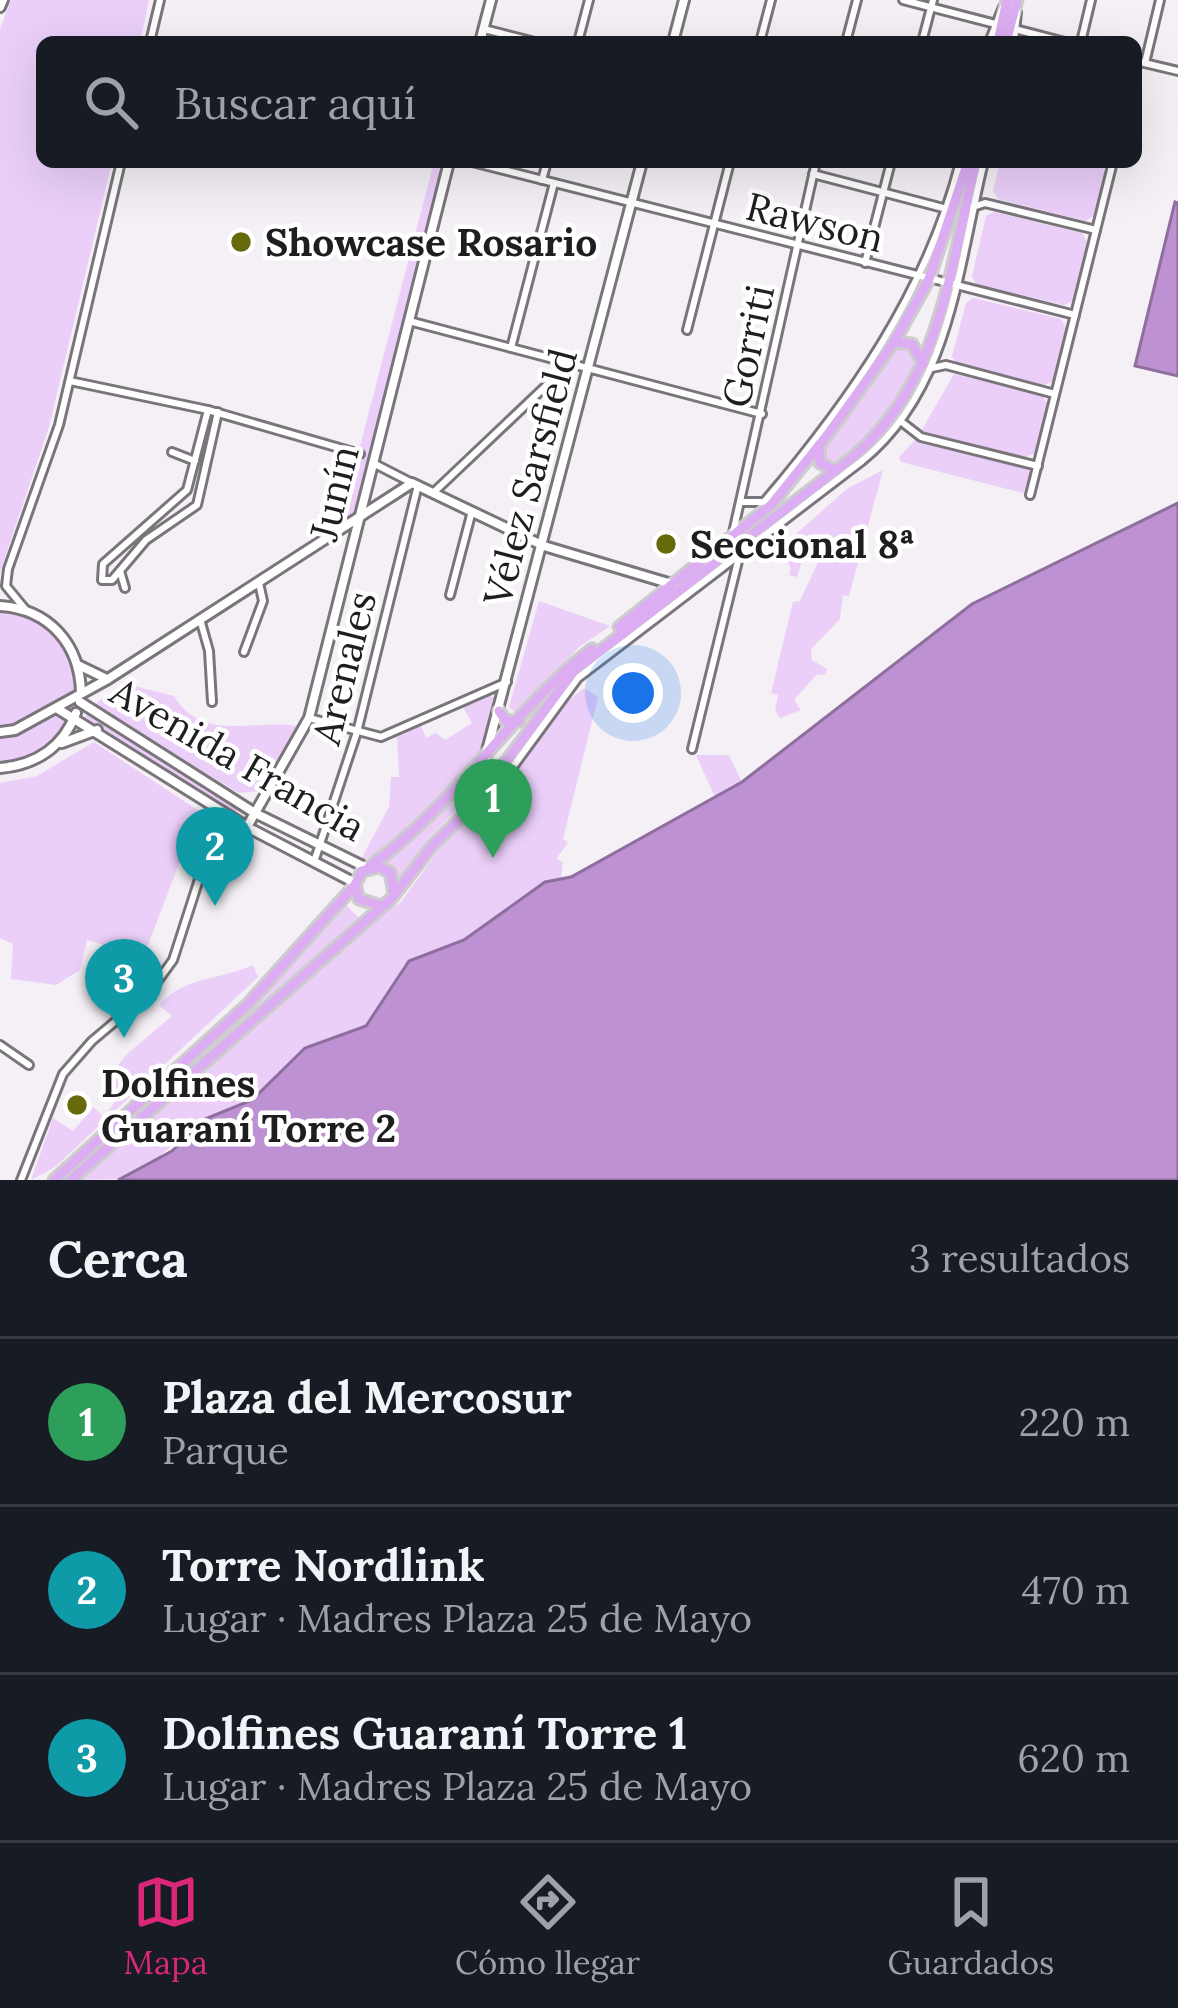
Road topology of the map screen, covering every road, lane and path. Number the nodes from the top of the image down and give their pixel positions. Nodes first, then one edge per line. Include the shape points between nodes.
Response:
1 (160, 0) edge
2 (491, 0) edge
3 (589, 0) edge
4 (684, 0) edge
5 (771, 0) edge
6 (857, 0) edge
7 (903, 0) edge
8 (1091, 0) edge
9 (1160, 0) edge
10 (1014, 1) edge
11 (932, 4) edge
12 (1006, 26) junction
13 (484, 29) junction
14 (151, 36) edge
15 (482, 36) edge
16 (511, 36) edge
17 (580, 36) edge
18 (675, 36) edge
19 (762, 36) edge
20 (848, 36) edge
21 (924, 36) edge
22 (1004, 36) edge
23 (1043, 36) edge
24 (1082, 36) edge
25 (1142, 55) edge
26 (1142, 65) edge
27 (1178, 71) edge
28 (121, 168) edge
29 (447, 168) edge
30 (495, 168) edge
31 (545, 168) edge
32 (641, 168) edge
33 (728, 168) edge
34 (814, 168) edge
35 (890, 168) edge
36 (967, 168) edge
37 (967, 168) edge
38 (968, 168) edge
39 (969, 168) edge
40 (1112, 168) edge
41 (813, 174) junction
42 (542, 180) junction
43 (554, 183) junction
44 (884, 192) junction
45 (632, 203) junction
46 (973, 207) junction
47 (947, 209) junction
48 (962, 216) junction
49 (714, 224) junction
50 (1096, 230) junction
51 (796, 245) junction
52 (865, 263) junction
53 (925, 278) junction
54 (951, 284) junction
55 (1075, 315) junction
56 (409, 321) junction
57 (900, 323) junction
58 (687, 330) dead end
59 (894, 342) junction
60 (511, 348) junction
61 (569, 364) junction
62 (589, 368) junction
63 (927, 368) junction
64 (70, 381) junction
65 (1055, 394) junction
66 (904, 404) junction
67 (208, 410) junction
68 (218, 412) junction
69 (762, 414) junction
70 (905, 420) junction
71 (819, 446) junction
72 (172, 452) dead end
73 (360, 454) dead end
74 (195, 460) junction
75 (857, 460) junction
76 (373, 463) junction
77 (1038, 466) junction
78 (836, 471) junction
79 (415, 484) junction
80 (194, 487) junction
81 (433, 493) junction
82 (1030, 495) dead end
83 (740, 502) junction
84 (472, 511) junction
85 (362, 514) junction
86 (731, 541) junction
87 (544, 546) junction
88 (740, 554) junction
89 (120, 571) junction
90 (257, 580) junction
91 (683, 587) junction
92 (125, 588) dead end
93 (450, 595) dead end
94 (0, 606) edge
95 (28, 611) junction
96 (200, 619) junction
97 (244, 652) dead end
98 (78, 665) junction
99 (108, 680) junction
100 (507, 682) junction
101 (80, 698) junction
102 (212, 701) dead end
103 (56, 708) junction
104 (499, 711) junction
105 (76, 716) junction
106 (310, 718) junction
107 (519, 721) junction
108 (97, 730) junction
109 (0, 732) edge
110 (357, 732) junction
111 (55, 746) junction
112 (692, 749) dead end
113 (485, 762) junction
114 (0, 768) edge
115 (237, 802) junction
116 (472, 807) junction
117 (255, 813) junction
118 (225, 814) junction
119 (247, 826) junction
120 (322, 849) junction
121 (314, 862) junction
122 (368, 867) junction
123 (355, 884) junction
124 (389, 901) junction
125 (0, 1046) edge
126 (29, 1065) dead end
127 (21, 1180) edge
128 (54, 1180) edge
129 (71, 1180) edge

1 - 14 street
2 - 13 main road
3 - 17 street
4 - 18 main road
5 - 19 street
6 - 20 street
7 - 11 street
8 - 24 street
9 - 25 street
10 - 12 main road
11 - 12 street
11 - 21 street
12 - 22 main road
12 - 23 street
13 - 15 main road
13 - 16 street
26 - 27 street
28 - 64 street
29 - 56 main road, Junín
30 - 42 street, Rawson
31 - 42 street
32 - 45 main road, Vélez Sarsfield
33 - 49 street
34 - 41 street, Gorriti
35 - 44 street
36 - 47 street
37 - 53 main road
38 - 48 main road
39 - 46 street
40 - 50 street
41 - 44 street
41 - 51 street, Gorriti
42 - 43 street, Rawson
43 - 45 street, Rawson
43 - 60 street
44 - 47 street
44 - 52 street
45 - 49 street, Rawson
45 - 62 main road, Vélez Sarsfield
46 - 48 main road
46 - 50 street via 986,203
46 - 54 street
47 - 53 street
48 - 54 main road
49 - 51 street, Rawson
49 - 58 street
50 - 55 street
51 - 52 street, Rawson
51 - 69 street, Gorriti
52 - 53 street, Rawson
53 - 54 street, Rawson
53 - 57 main road
54 - 55 street, Rawson
54 - 63 main road
55 - 65 street
56 - 60 street
56 - 76 main road, Junín
57 - 59 main road
57 - 83 street via 764,502
59 - 63 main road via 919,351
59 - 71 main road
60 - 61 street
61 - 62 street
61 - 81 street
62 - 69 street
62 - 87 main road, Vélez Sarsfield
63 - 65 street via 946,365
63 - 66 main road
63 - 70 street
64 - 67 street
64 - 95 street via 8,573 10,595
65 - 77 street
66 - 70 main road
66 - 75 main road
67 - 68 street
67 - 74 street
68 - 73 street
68 - 80 street
69 - 83 street, Gorriti
70 - 75 street
70 - 77 street via 921,437
71 - 78 main road via 820,463
71 - 86 main road
72 - 74 street
74 - 80 street
75 - 78 main road
75 - 88 street
76 - 79 street
76 - 85 main road, Junín
77 - 82 street
78 - 91 main road
79 - 81 main road
79 - 85 main road
79 - 110 street, Arenales
80 - 89 street via 193,510 146,539
80 - 89 street via 99,576 106,583
81 - 84 main road
83 - 86 street, Gorriti
84 - 87 main road
84 - 93 street
85 - 90 main road
85 - 106 main road, Junín
86 - 91 main road
87 - 91 main road
87 - 100 main road, Vélez Sarsfield
88 - 91 street
88 - 112 street
89 - 92 street
90 - 96 main road
90 - 97 street via 263,601
91 - 107 main road via 569,666
91 - 116 main road via 574,671
94 - 95 main road
95 - 98 main road via 61,633
96 - 99 main road
96 - 102 street
98 - 99 main road
98 - 101 main road
99 - 101 main road
100 - 104 main road, Vélez Sarsfield
100 - 110 street via 381,737
101 - 103 main road
101 - 105 main road
101 - 115 main road, Avenida Francia
103 - 105 main road, Avenida Francia
103 - 109 main road
104 - 107 main road
104 - 113 main road, Vélez Sarsfield
105 - 108 main road, Avenida Francia
105 - 111 main road
106 - 110 street
106 - 117 main road, Junín
107 - 113 main road
108 - 111 main road
108 - 118 main road, Avenida Francia
110 - 120 street, Arenales
111 - 114 main road via 29,763
113 - 116 main road, Vélez Sarsfield
113 - 122 main road
115 - 117 main road, Avenida Francia
115 - 118 main road via 241,815
116 - 124 main road
117 - 119 main road, Junín
117 - 120 main road, Avenida Francia
118 - 119 main road, Avenida Francia
118 - 127 street via 173,960 63,1074
119 - 121 main road, Avenida Francia
120 - 121 street, Arenales
120 - 122 main road, Avenida Francia
121 - 123 main road, Avenida Francia
122 - 123 main road
122 - 124 main road via 394,878
123 - 124 main road via 365,904
123 - 128 main road via 247,1005
124 - 129 main road
125 - 126 street

